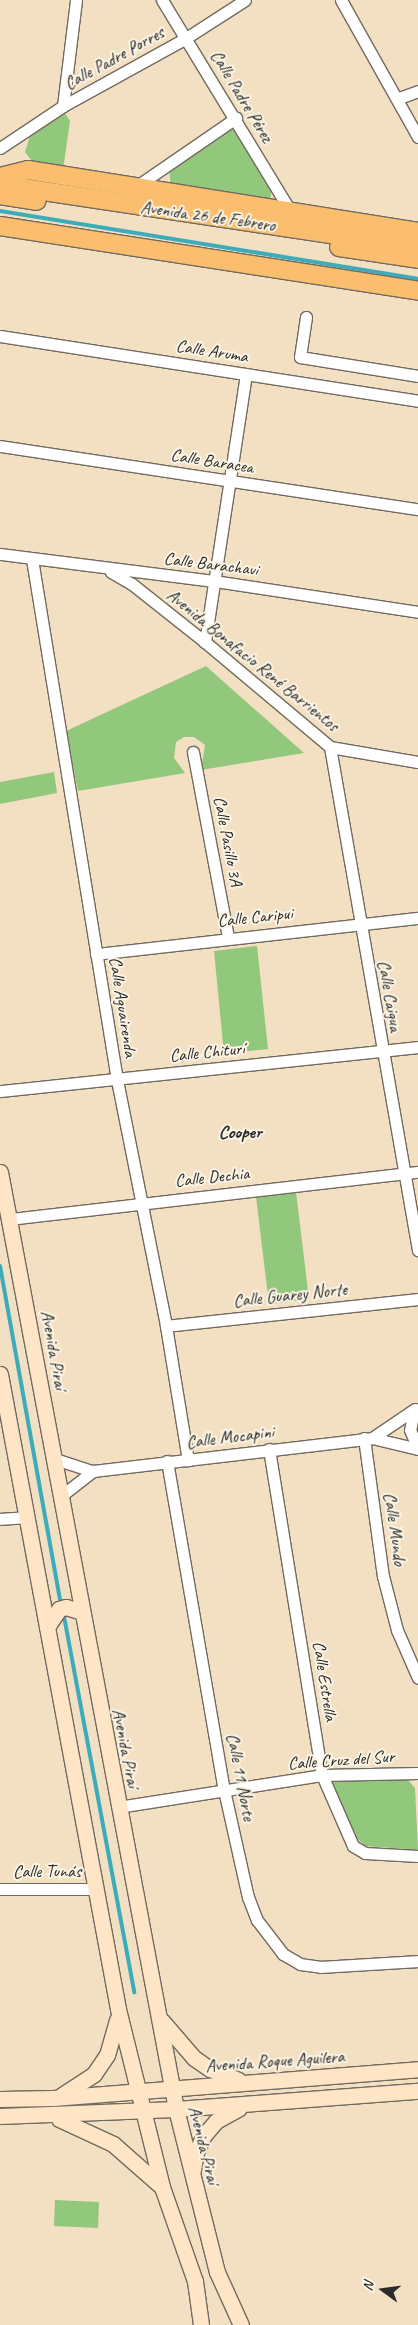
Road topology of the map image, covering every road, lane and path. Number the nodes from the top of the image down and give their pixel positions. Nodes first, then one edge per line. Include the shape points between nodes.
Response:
1 (76, 0) edge
2 (162, 0) edge
3 (245, 0) edge
4 (341, 0) edge
5 (186, 38) junction
6 (418, 91) edge
7 (399, 98) junction
8 (63, 106) junction
9 (236, 118) junction
10 (418, 137) edge
11 (0, 148) edge
12 (0, 178) edge
13 (132, 189) junction
14 (159, 193) junction
15 (0, 195) edge
16 (291, 212) junction
17 (201, 215) junction
18 (0, 226) edge
19 (418, 232) edge
20 (418, 247) edge
21 (418, 259) edge
22 (418, 291) edge
23 (306, 318) dead end
24 (0, 336) edge
25 (246, 374) junction
26 (418, 376) edge
27 (418, 401) edge
28 (0, 446) edge
29 (230, 481) junction
30 (418, 509) edge
31 (0, 554) edge
32 (32, 559) junction
33 (105, 569) junction
34 (214, 581) junction
35 (418, 612) edge
36 (205, 642) junction
37 (330, 747) junction
38 (193, 752) dead end
39 (418, 762) edge
40 (418, 918) edge
41 (360, 925) junction
42 (228, 937) junction
43 (96, 954) junction
44 (418, 1047) edge
45 (382, 1051) junction
46 (117, 1080) junction
47 (0, 1091) edge
48 (418, 1172) edge
49 (405, 1174) junction
50 (1, 1182) edge
51 (141, 1202) junction
52 (10, 1219) junction
53 (418, 1250) edge
54 (418, 1299) edge
55 (166, 1326) junction
56 (0, 1374) edge
57 (417, 1406) edge
58 (368, 1438) junction
59 (418, 1448) edge
60 (269, 1449) junction
61 (55, 1459) junction
62 (188, 1460) junction
63 (166, 1461) junction
64 (93, 1472) junction
65 (61, 1496) junction
66 (27, 1517) junction
67 (0, 1519) edge
68 (45, 1598) junction
69 (76, 1601) junction
70 (49, 1623) junction
71 (418, 1678) edge
72 (418, 1773) edge
73 (322, 1775) junction
74 (224, 1790) junction
75 (118, 1807) junction
76 (418, 1856) edge
77 (0, 1889) edge
78 (94, 1889) junction
79 (418, 1962) edge
80 (118, 2009) junction
81 (157, 2013) junction
82 (418, 2069) edge
83 (247, 2083) junction
84 (172, 2088) junction
85 (136, 2091) junction
86 (418, 2091) edge
87 (0, 2098) edge
88 (53, 2098) junction
89 (249, 2105) junction
90 (176, 2109) junction
91 (141, 2111) junction
92 (0, 2116) edge
93 (53, 2116) junction
94 (162, 2187) junction
95 (196, 2189) junction
96 (201, 2325) edge
97 (241, 2325) edge

1 - 8 street
2 - 5 street, Calle Padre Pérez
3 - 5 street, Calle Padre Porres
4 - 7 street
5 - 8 street, Calle Padre Porres
5 - 9 street, Calle Padre Pérez
6 - 7 street
7 - 10 street
8 - 11 street, Calle Padre Porres
9 - 13 street
9 - 16 street, Calle Padre Pérez
12 - 13 main road, Avenida 26 de Febrero via 28,170
12 - 17 main road, Avenida 26 de Febrero via 23,188
13 - 14 main road, Avenida 26 de Febrero
14 - 16 main road, Avenida 26 de Febrero
14 - 17 main road
15 - 21 main road, Avenida 26 de Febrero
16 - 19 main road, Avenida 26 de Febrero
17 - 20 main road, Avenida 26 de Febrero
18 - 22 main road
23 - 26 street via 300,357
24 - 25 street, Calle Aruma
25 - 27 street, Calle Aruma
25 - 29 street
28 - 29 street, Calle Baracea
29 - 30 street, Calle Baracea
29 - 34 street
31 - 32 street, Calle Barachavi
32 - 33 street, Calle Barachavi
32 - 43 street, Calle Aguairenda
33 - 34 street, Calle Barachavi
33 - 36 street, Avenida Bonafacio René Barrientos via 132,584
34 - 35 street, Calle Barachavi
34 - 36 street
36 - 37 street, Avenida Bonafacio René Barrientos
37 - 39 street, Avenida Bonafacio René Barrientos
37 - 41 street, Calle Caigua
38 - 42 street, Calle Pasillo 3A
40 - 41 street, Calle Caripui
41 - 42 street, Calle Caripui
41 - 45 street, Calle Caigua
42 - 43 street, Calle Caripui
43 - 46 street, Calle Aguairenda
44 - 45 street, Calle Chiturí
45 - 46 street, Calle Chiturí
45 - 49 street, Calle Caigua
46 - 47 street, Calle Chiturí
46 - 51 street, Calle Aguairenda
48 - 49 street, Calle Dechia
49 - 51 street, Calle Dechia
49 - 53 street, Calle Caigua
50 - 52 main road, Avenida Piraí
51 - 52 street, Calle Dechia
51 - 55 street, Calle Aguairenda
52 - 61 main road, Avenida Piraí
54 - 55 street, Calle Guarey Norte
55 - 62 street, Calle Aguairenda
56 - 66 main road
57 - 58 street, Calle Mocapini
57 - 59 street via 410,1430
58 - 59 street, Calle Mocapini
58 - 60 street, Calle Mocapini
58 - 71 street, Calle Mundo via 383,1576 396,1630
60 - 62 street, Calle Mocapini
60 - 73 street, Calle Estrella
61 - 64 street, Calle Mocapini
61 - 65 main road, Avenida Piraí
62 - 63 street, Calle Mocapini
63 - 64 street, Calle Mocapini
63 - 74 street, Calle 11 Norte
64 - 65 street, Calle Mocapini
65 - 69 main road, Avenida Piraí
66 - 67 street
66 - 68 main road
68 - 69 main road
68 - 70 main road
69 - 70 main road via 59,1609
69 - 75 main road, Avenida Piraí
70 - 78 main road
72 - 73 street, Calle Cruz del Sur
73 - 74 street, Calle Cruz del Sur
73 - 76 street, Calle Estrella via 353,1846 365,1854
74 - 75 street, Calle Cruz del Sur
74 - 79 street, Calle 11 Norte via 248,1896 267,1937 283,1954 300,1964 321,1967
75 - 81 main road, Avenida Piraí
77 - 78 street, Calle Tunás
78 - 80 main road
80 - 85 main road
80 - 88 main road via 116,2033 103,2062 75,2089
81 - 83 main road via 173,2038 194,2058 210,2069
81 - 84 main road, Avenida Piraí
82 - 83 main road, Avenida Roque Aguilera
83 - 84 main road, Avenida Roque Aguilera
84 - 85 main road, Avenida Roque Aguilera
84 - 90 main road, Avenida Piraí
85 - 88 main road, Avenida Roque Aguilera
85 - 91 main road
86 - 89 main road
87 - 88 main road, Avenida Roque Aguilera
89 - 90 main road
89 - 95 main road via 231,2110 204,2135 193,2170
90 - 91 main road
90 - 95 main road, Avenida Piraí
91 - 93 main road
91 - 94 main road
92 - 93 main road
93 - 94 main road via 113,2144
94 - 96 main road via 195,2280
95 - 97 main road, Avenida Piraí via 217,2272

